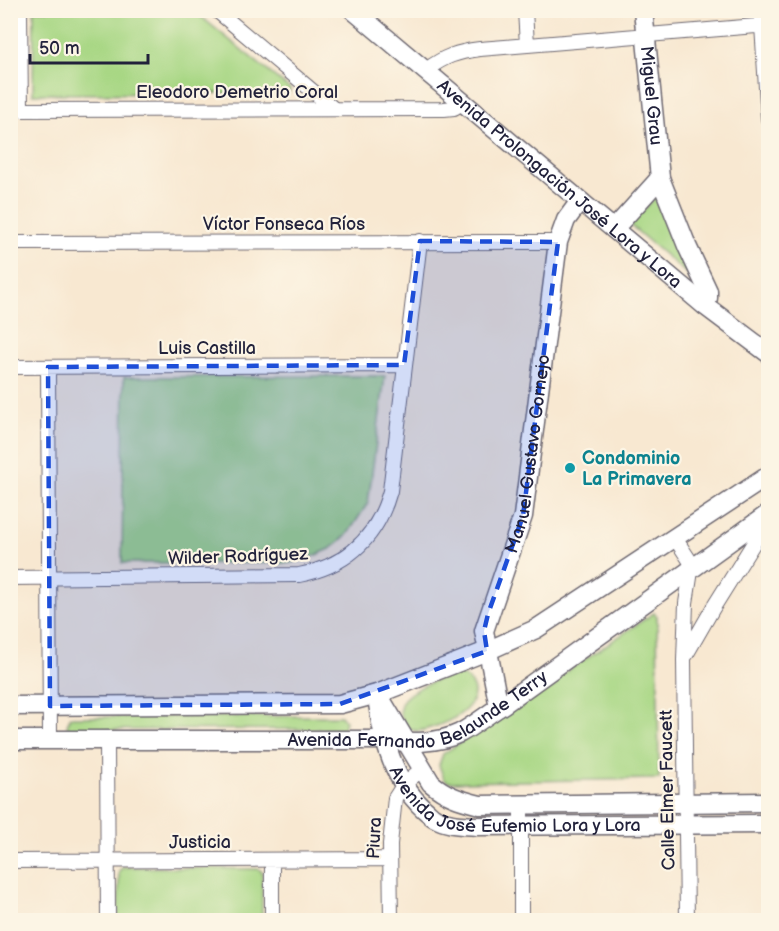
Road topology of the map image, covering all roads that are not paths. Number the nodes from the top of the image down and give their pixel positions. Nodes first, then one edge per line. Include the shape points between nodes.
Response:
1 (20, 10) edge
2 (216, 10) edge
3 (353, 10) edge
4 (525, 10) edge
5 (643, 10) edge
6 (761, 10) edge
7 (765, 26) edge
8 (644, 35) junction
9 (527, 45) junction
10 (426, 70) junction
11 (463, 103) junction
12 (334, 109) junction
13 (16, 110) edge
14 (768, 119) edge
15 (660, 178) junction
16 (579, 201) junction
17 (614, 229) junction
18 (420, 241) junction
19 (558, 242) junction
20 (10, 243) edge
21 (704, 305) junction
22 (768, 353) edge
23 (404, 365) junction
24 (10, 366) edge
25 (48, 367) junction
26 (768, 476) edge
27 (768, 514) edge
28 (768, 520) edge
29 (675, 538) junction
30 (691, 571) junction
31 (10, 578) edge
32 (49, 578) junction
33 (487, 651) junction
34 (684, 660) junction
35 (377, 694) junction
36 (10, 706) edge
37 (50, 706) junction
38 (499, 707) junction
39 (10, 740) edge
40 (50, 740) junction
41 (107, 740) junction
42 (385, 740) junction
43 (408, 742) junction
44 (422, 769) junction
45 (404, 784) junction
46 (685, 802) junction
47 (768, 802) edge
48 (521, 804) junction
49 (686, 824) junction
50 (768, 824) edge
51 (521, 825) junction
52 (390, 859) junction
53 (272, 860) junction
54 (10, 861) edge
55 (108, 861) junction
56 (108, 921) edge
57 (272, 921) edge
58 (391, 921) edge
59 (521, 921) edge
60 (687, 921) edge

1 - 13 street
2 - 12 street
3 - 10 main road, Avenida Prolongación José Lora y Lora
4 - 9 street
5 - 8 main road, Miguel Grau
6 - 7 street
7 - 8 street
7 - 14 street
8 - 9 street
8 - 15 main road, Miguel Grau
9 - 10 street via 456,52
10 - 11 main road, Avenida Prolongación José Lora y Lora
11 - 12 street, Eleodoro Demetrio Coral via 444,109
11 - 16 main road, Avenida Prolongación José Lora y Lora
12 - 13 street, Eleodoro Demetrio Coral
15 - 17 main road
15 - 21 main road, Miguel Grau via 708,291
16 - 17 main road, Avenida Prolongación José Lora y Lora
16 - 19 main road, Manuel Gustavo Cornejo
17 - 21 main road, Avenida Prolongación José Lora y Lora
18 - 19 street, Víctor Fonseca Ríos
18 - 20 street, Víctor Fonseca Ríos
18 - 23 street, Wilder Rodríguez
19 - 33 main road, Manuel Gustavo Cornejo via 523,516 488,614 484,631
21 - 22 main road, Avenida Prolongación José Lora y Lora
23 - 25 street, Luis Castilla
23 - 32 street, Wilder Rodríguez via 390,491 384,511 371,532 338,562 299,575
24 - 25 street, Luis Castilla
25 - 32 street
26 - 29 main road, Avenida Fernando Belaunde Terry
27 - 30 main road, Avenida Fernando Belaunde Terry
28 - 34 street, Calle Elmer Faucett
29 - 30 street via 690,561
29 - 33 main road, Avenida Fernando Belaunde Terry via 536,629
30 - 34 street, Calle Elmer Faucett
30 - 38 main road, Avenida Fernando Belaunde Terry
31 - 32 street, Wilder Rodríguez
32 - 37 street
33 - 35 main road, Avenida Fernando Belaunde Terry
33 - 38 main road, Manuel Gustavo Cornejo
34 - 46 street, Calle Elmer Faucett
35 - 37 main road, Avenida Fernando Belaunde Terry via 340,704
35 - 42 main road, Avenida José Eufemio Lora y Lora
35 - 43 main road, Avenida José Eufemio Lora y Lora
36 - 37 main road, Avenida Fernando Belaunde Terry
37 - 40 street
38 - 43 main road, Avenida Fernando Belaunde Terry via 459,733 431,741
39 - 40 main road, Avenida Fernando Belaunde Terry
40 - 41 main road, Avenida Fernando Belaunde Terry
41 - 42 main road, Avenida Fernando Belaunde Terry
41 - 55 street
42 - 43 main road, Avenida Fernando Belaunde Terry
42 - 45 main road, Avenida José Eufemio Lora y Lora
43 - 44 main road, Avenida José Eufemio Lora y Lora
44 - 45 street, Piura
44 - 48 main road, Avenida José Eufemio Lora y Lora via 431,783 459,800 480,805
45 - 51 main road, Avenida José Eufemio Lora y Lora via 435,818 454,824
45 - 52 street, Piura via 395,798
46 - 47 main road, Avenida José Eufemio Lora y Lora
46 - 48 main road, Avenida José Eufemio Lora y Lora
46 - 49 street, Calle Elmer Faucett
48 - 51 street
49 - 50 main road, Avenida José Eufemio Lora y Lora
49 - 51 main road, Avenida José Eufemio Lora y Lora
49 - 60 street, Calle Elmer Faucett
51 - 59 street
52 - 53 street, Justicia
52 - 58 street, Piura
53 - 55 street, Justicia
53 - 57 street
54 - 55 street, Justicia
55 - 56 street

